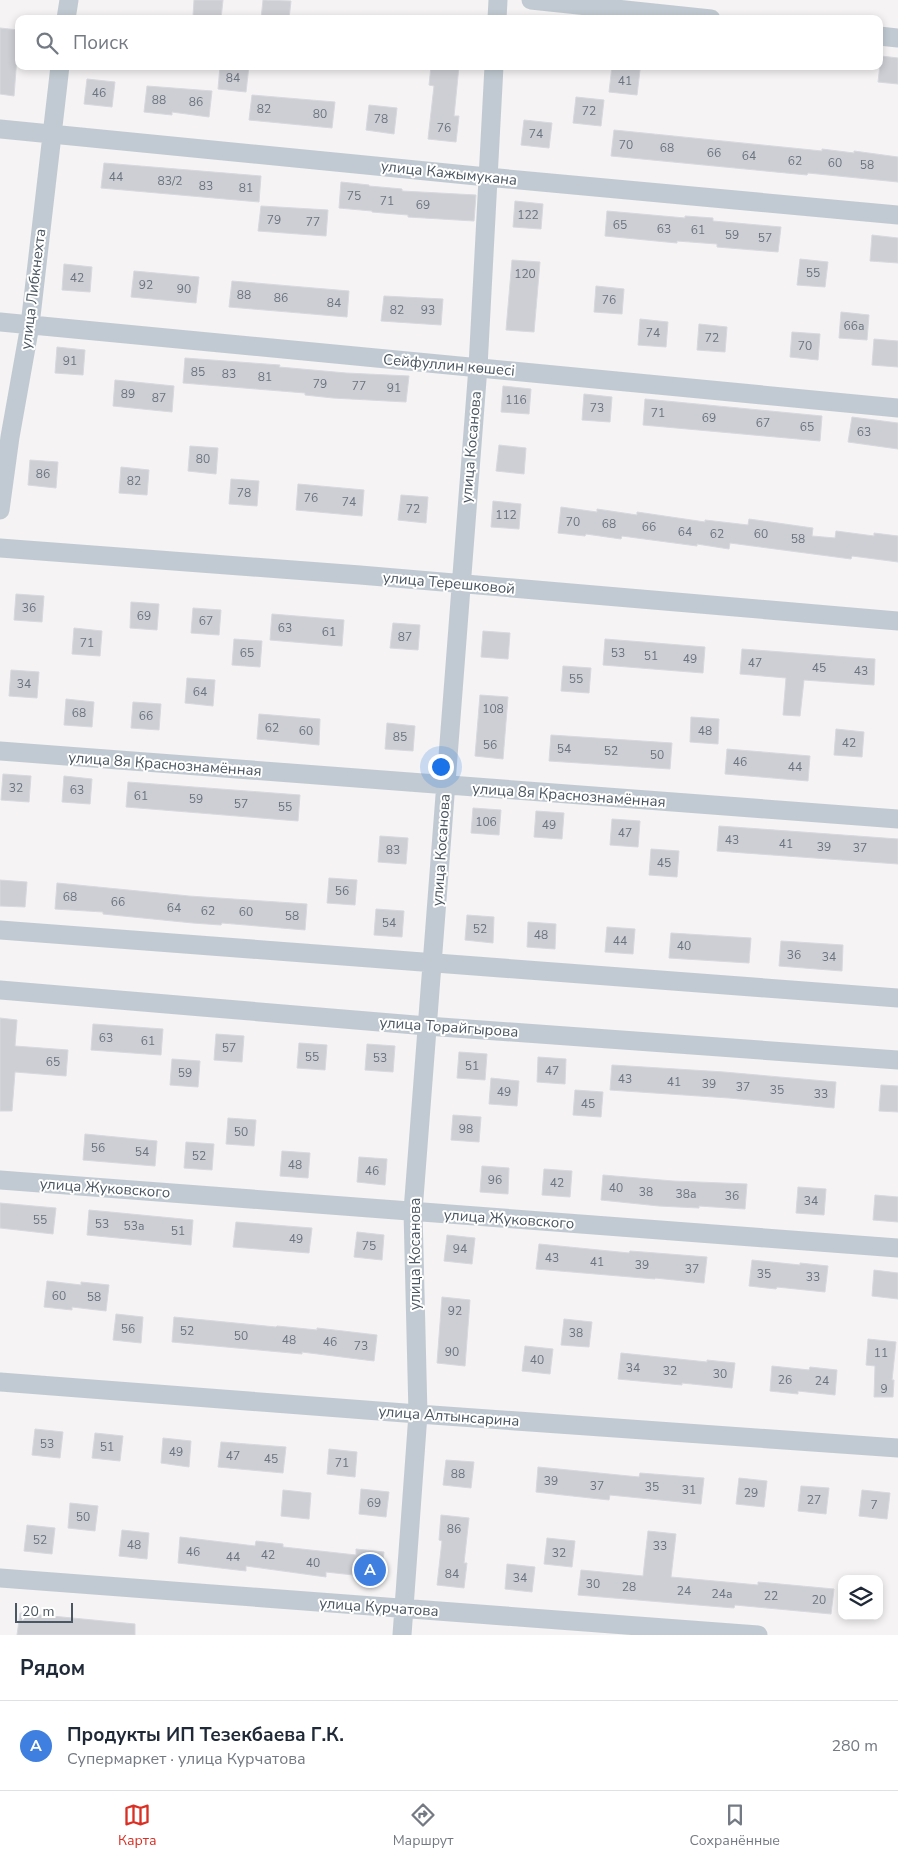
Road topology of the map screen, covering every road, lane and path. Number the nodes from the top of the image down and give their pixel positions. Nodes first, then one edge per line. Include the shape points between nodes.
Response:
1 (69, 0) edge
2 (498, 0) edge
3 (531, 0) edge
4 (67, 15) edge
5 (497, 15) edge
6 (674, 15) edge
7 (883, 36) edge
8 (898, 38) edge
9 (59, 70) edge
10 (494, 70) edge
11 (0, 129) edge
12 (51, 134) junction
13 (487, 177) junction
14 (898, 215) edge
15 (0, 322) edge
16 (30, 325) junction
17 (478, 367) junction
18 (898, 408) edge
19 (0, 510) edge
20 (0, 548) edge
21 (460, 585) junction
22 (898, 621) edge
23 (0, 751) edge
24 (445, 786) junction
25 (898, 819) edge
26 (0, 930) edge
27 (432, 963) junction
28 (0, 990) edge
29 (898, 998) edge
30 (427, 1026) junction
31 (898, 1060) edge
32 (0, 1180) edge
33 (413, 1211) junction
34 (898, 1248) edge
35 (0, 1382) edge
36 (418, 1414) junction
37 (898, 1448) edge
38 (0, 1578) edge
39 (404, 1609) junction
40 (402, 1635) edge
41 (758, 1635) edge

1 - 4 street
2 - 5 street
3 - 6 street
7 - 8 street
9 - 12 street, улица Либкнехта
10 - 13 street, улица Косанова
11 - 12 street, улица Кажымукана
12 - 13 street, улица Кажымукана
12 - 16 street, улица Либкнехта
13 - 14 street, улица Кажымукана
13 - 17 street, улица Косанова
15 - 16 street, Сейфуллин көшесі
16 - 17 street, Сейфуллин көшесі
16 - 19 street, улица Либкнехта
17 - 18 street, Сейфуллин көшесі
17 - 21 street, улица Косанова
20 - 21 street, улица Терешковой
21 - 22 street, улица Терешковой
21 - 24 street, улица Косанова
23 - 24 street, улица 8я Краснознамённая
24 - 25 street, улица 8я Краснознамённая
24 - 27 street, улица Косанова
26 - 27 street
27 - 29 street
27 - 30 street, улица Косанова
28 - 30 street, улица Торайгырова
30 - 31 street, улица Торайгырова
30 - 33 street, улица Косанова
32 - 33 street, улица Жуковского
33 - 34 street, улица Жуковского
33 - 36 street, улица Косанова
35 - 36 street, улица Алтынсарина
36 - 37 street, улица Алтынсарина
36 - 39 street, улица Косанова
38 - 39 street, улица Курчатова
39 - 40 street, улица Косанова
39 - 41 street, улица Курчатова

